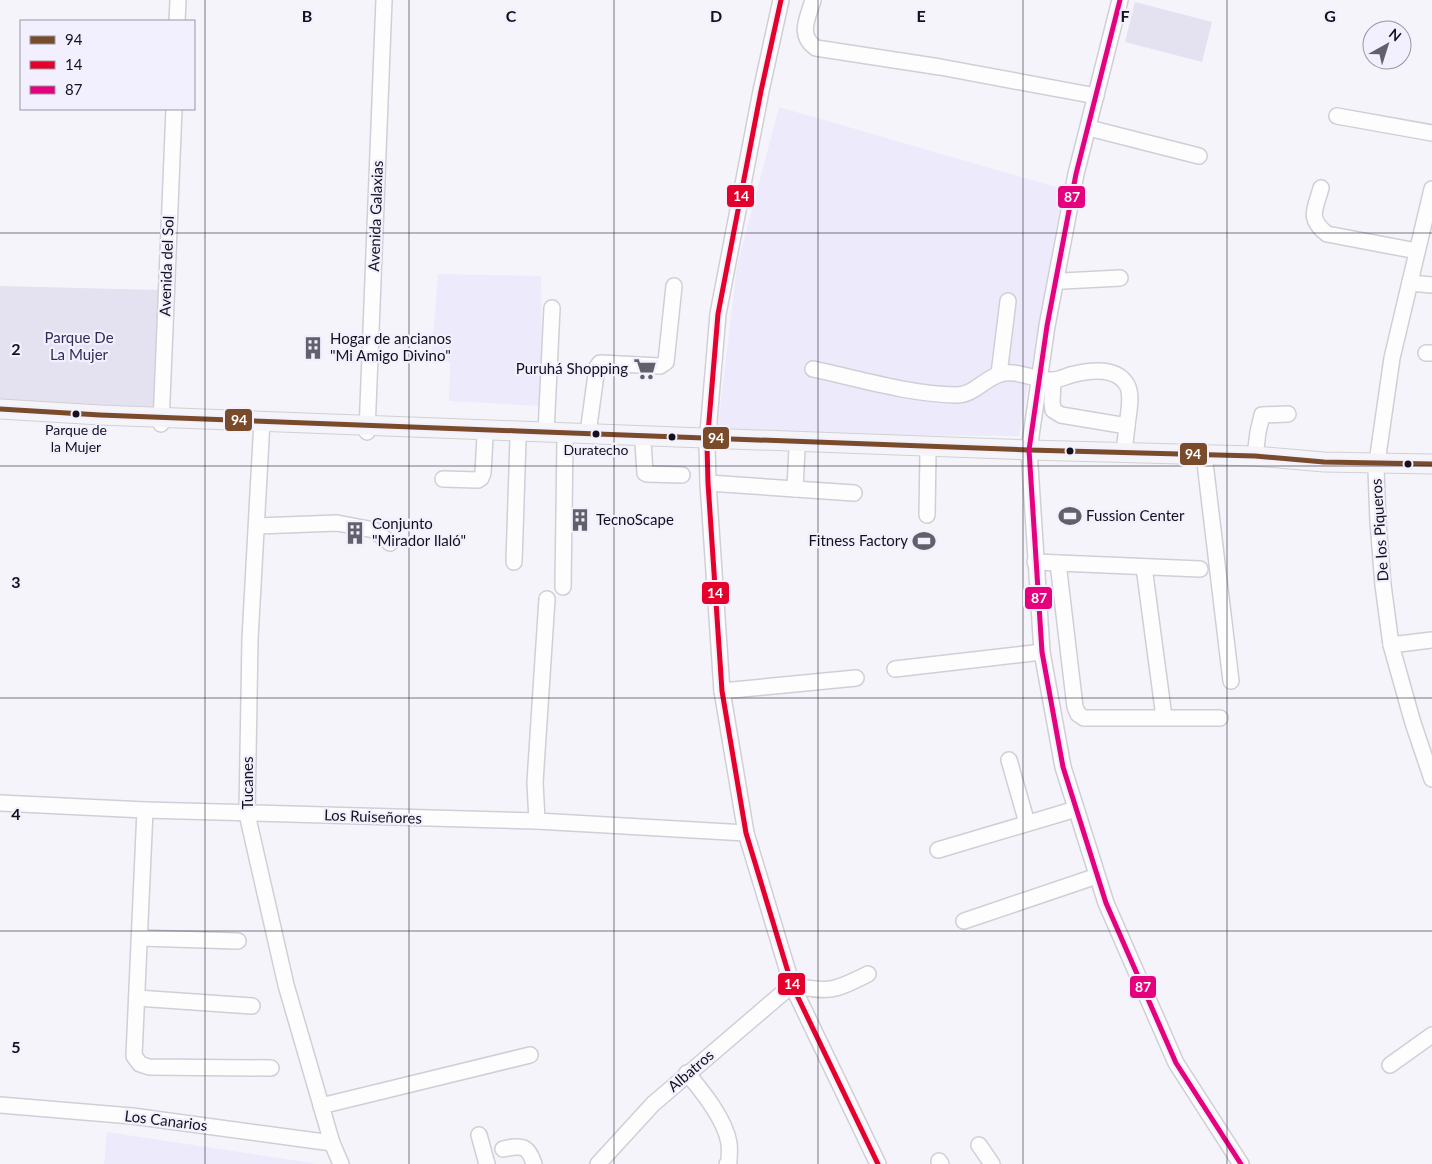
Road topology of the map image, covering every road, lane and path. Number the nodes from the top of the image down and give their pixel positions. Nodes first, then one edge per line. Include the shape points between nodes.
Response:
1 (178, 0) edge
2 (384, 0) edge
3 (781, 0) edge
4 (813, 0) edge
5 (1120, 0) edge
6 (177, 20) edge
7 (1096, 96) junction
8 (174, 110) edge
9 (1337, 116) dead end
10 (1089, 128) junction
11 (1432, 133) edge
12 (1199, 156) dead end
13 (1321, 188) dead end
14 (1432, 189) edge
15 (1429, 220) edge
16 (1417, 251) junction
17 (1120, 278) dead end
18 (1056, 280) junction
19 (1410, 283) junction
20 (1432, 285) edge
21 (674, 286) dead end
22 (1008, 301) dead end
23 (552, 308) dead end
24 (813, 369) dead end
25 (999, 374) junction
26 (1046, 379) junction
27 (0, 409) edge
28 (1288, 414) dead end
29 (0, 418) edge
30 (161, 420) junction
31 (262, 424) junction
32 (1127, 426) junction
33 (368, 429) junction
34 (546, 432) junction
35 (588, 433) junction
36 (484, 437) junction
37 (518, 439) junction
38 (565, 440) junction
39 (708, 441) junction
40 (642, 442) junction
41 (797, 448) junction
42 (928, 452) junction
43 (1124, 452) junction
44 (1029, 453) junction
45 (1256, 456) junction
46 (1205, 463) junction
47 (1432, 464) edge
48 (1376, 466) junction
49 (1432, 472) edge
50 (682, 475) dead end
51 (443, 479) dead end
52 (708, 483) junction
53 (795, 489) junction
54 (854, 493) dead end
55 (927, 515) dead end
56 (256, 526) junction
57 (390, 543) dead end
58 (514, 562) dead end
59 (1035, 562) junction
60 (1058, 563) junction
61 (1144, 567) junction
62 (1200, 569) dead end
63 (563, 588) dead end
64 (547, 599) dead end
65 (1432, 640) edge
66 (1391, 645) junction
67 (1042, 652) junction
68 (895, 669) dead end
69 (856, 678) dead end
70 (1232, 681) dead end
71 (722, 691) junction
72 (1164, 717) junction
73 (1220, 718) dead end
74 (1010, 760) dead end
75 (1432, 779) edge
76 (0, 803) edge
77 (1076, 809) junction
78 (146, 810) junction
79 (247, 814) junction
80 (537, 821) junction
81 (1027, 824) junction
82 (746, 833) junction
83 (938, 850) dead end
84 (1097, 876) junction
85 (964, 921) dead end
86 (140, 938) junction
87 (238, 941) dead end
88 (868, 974) dead end
89 (792, 985) junction
90 (137, 998) junction
91 (252, 1006) dead end
92 (1432, 1035) edge
93 (530, 1055) dead end
94 (1390, 1065) dead end
95 (271, 1068) dead end
96 (687, 1073) junction
97 (0, 1105) edge
98 (321, 1106) junction
99 (479, 1135) dead end
100 (332, 1143) junction
101 (979, 1145) dead end
102 (503, 1149) dead end
103 (341, 1164) edge
104 (487, 1164) edge
105 (534, 1164) edge
106 (598, 1164) edge
107 (727, 1164) edge
108 (878, 1164) edge
109 (992, 1164) edge
110 (1241, 1164) edge

1 - 6 street
2 - 33 street, Avenida Galaxias
3 - 39 street via 718,314
4 - 7 street via 804,31 807,40 816,48
5 - 7 street
7 - 10 street
8 - 30 street, Avenida del Sol
9 - 11 street
10 - 12 street
10 - 18 street via 1076,174
13 - 16 street via 1314,221 1327,234
14 - 15 street, De los Piqueros
15 - 16 street, De los Piqueros
16 - 19 street, De los Piqueros
17 - 18 street
18 - 26 street via 1047,326
19 - 20 street
19 - 48 street, De los Piqueros via 1392,358
21 - 35 street via 666,362 660,366 600,363
22 - 25 street
23 - 34 street
24 - 25 street via 901,388 959,395
25 - 26 street via 1008,372
26 - 32 street via 1053,410 1060,415
26 - 32 street via 1094,371 1117,374 1127,385 1130,398
26 - 44 street
27 - 30 main road
28 - 45 street via 1262,415
29 - 30 main road
30 - 31 main road
31 - 33 main road via 290,431
31 - 56 street, Tucanes
32 - 43 street
33 - 34 main road
33 - 36 main road
34 - 35 main road
35 - 39 main road
36 - 37 main road
36 - 51 street via 481,478
37 - 38 main road
37 - 58 street
38 - 40 main road
38 - 63 street
39 - 40 main road
39 - 41 main road
39 - 44 main road
39 - 52 street
40 - 50 street via 645,473
41 - 42 main road
41 - 53 street
42 - 44 main road
42 - 55 street
43 - 44 main road
43 - 45 main road
44 - 46 main road
44 - 59 street
45 - 48 main road
46 - 48 main road
46 - 70 street
47 - 48 main road
48 - 49 main road
48 - 66 street, De los Piqueros via 1378,531
52 - 53 street
52 - 71 street
53 - 54 street
56 - 57 street via 337,523 374,530
56 - 79 street, Tucanes
59 - 60 street
59 - 67 street
60 - 61 street
60 - 72 street via 1078,714 1084,718
61 - 62 street
61 - 72 street
64 - 80 street via 535,782
65 - 66 street
66 - 75 street, De los Piqueros
67 - 68 street
67 - 77 street via 1062,768
69 - 71 street
71 - 82 street
72 - 73 street
74 - 81 street
76 - 78 street, Los Ruiseñores
77 - 81 street
77 - 84 street
78 - 79 street, Los Ruiseñores
78 - 86 street
79 - 80 street, Los Ruiseñores
79 - 98 street, Tucanes via 286,985
80 - 82 street, Los Ruiseñores
81 - 83 street
82 - 89 street
84 - 85 street
84 - 110 street via 1176,1063
86 - 87 street
86 - 90 street
88 - 89 street via 829,990
89 - 96 street, Albatros
89 - 108 street
90 - 91 street
90 - 95 street via 134,1056 140,1064 149,1067
92 - 94 street
93 - 98 street
96 - 106 street, Albatros via 653,1104
96 - 107 street via 709,1099 721,1122 729,1142
97 - 100 street, Los Canarios via 132,1116
98 - 100 street, Tucanes
99 - 104 street
100 - 103 street, Tucanes
101 - 109 street
102 - 105 street via 525,1148

